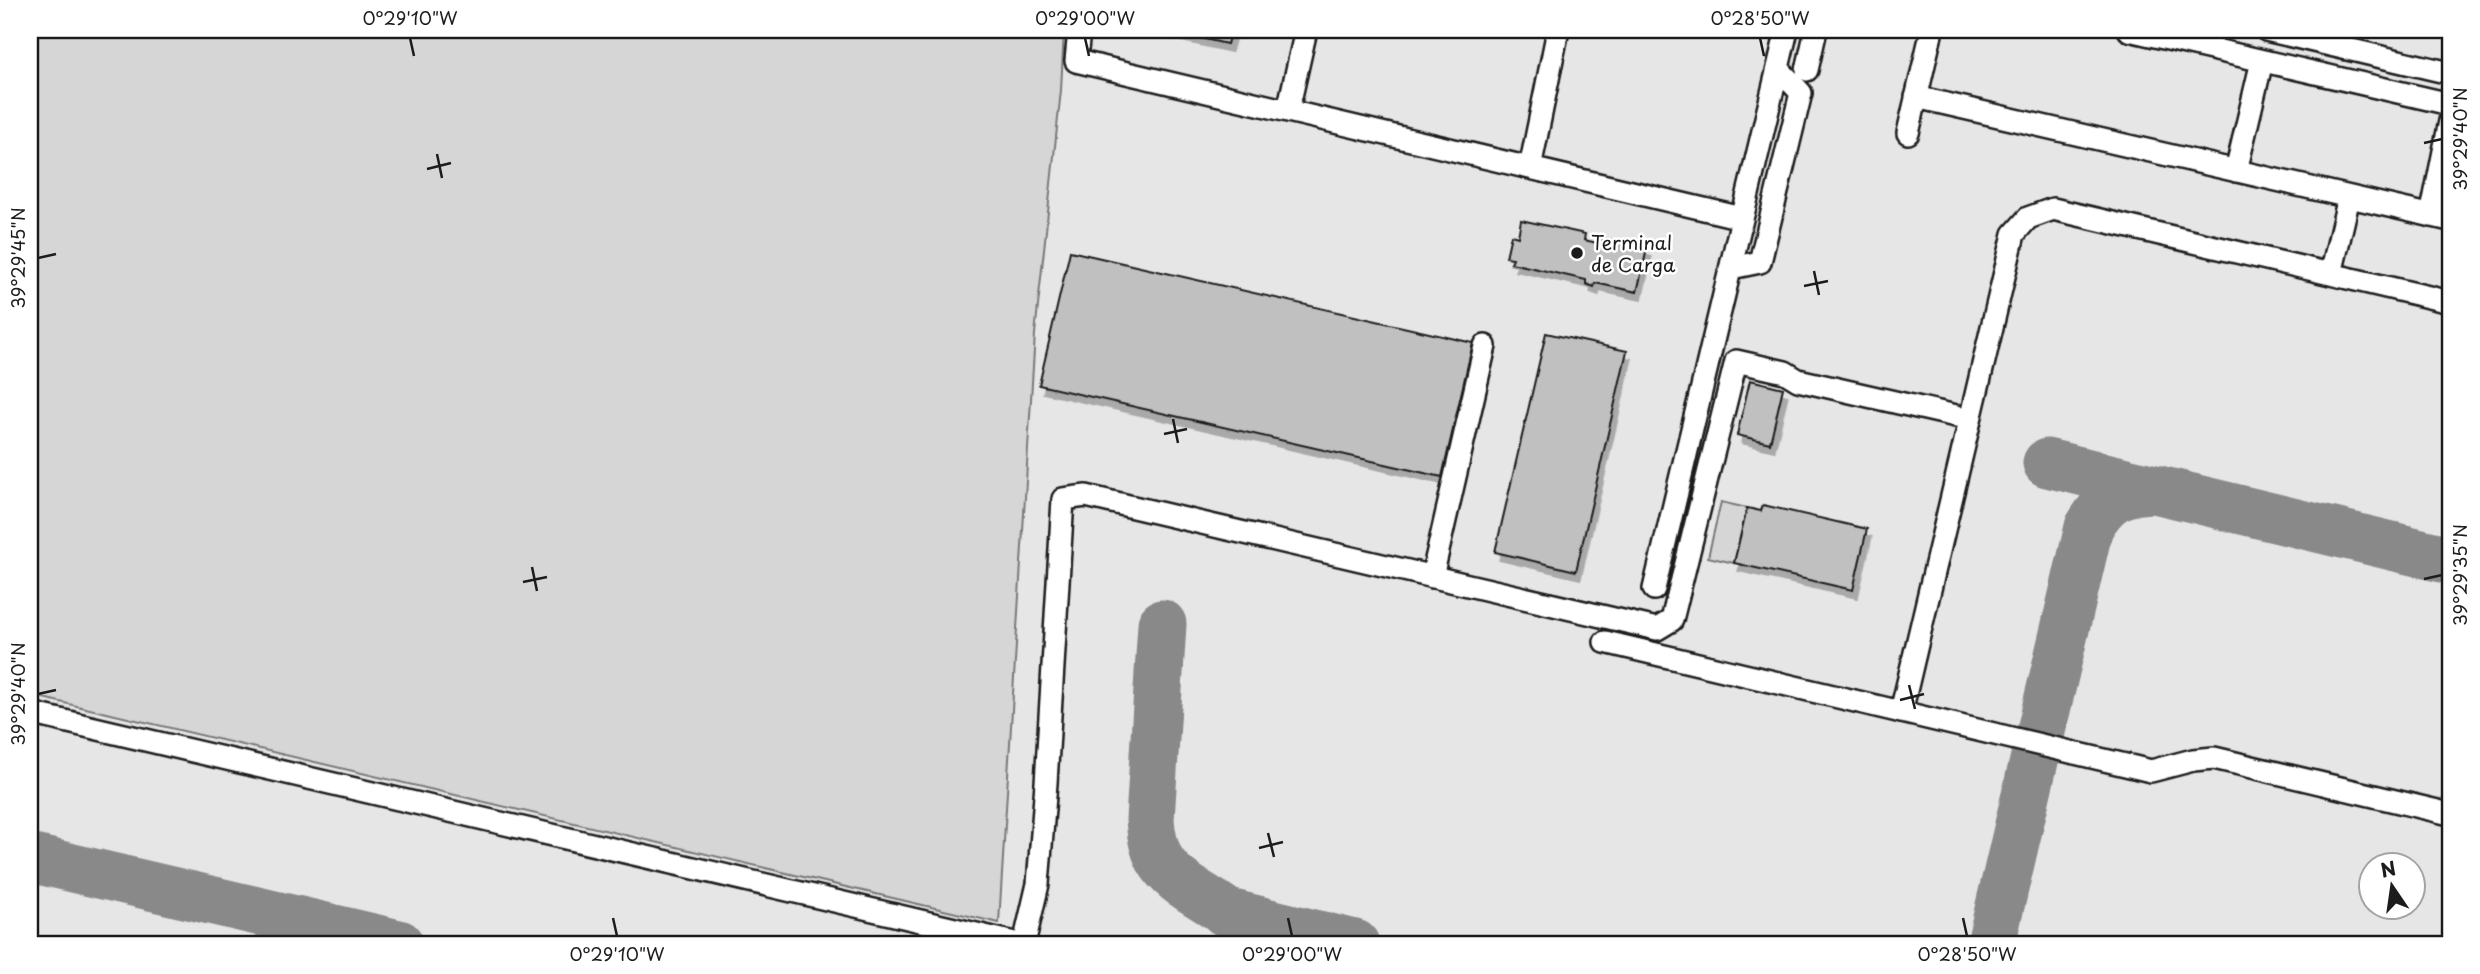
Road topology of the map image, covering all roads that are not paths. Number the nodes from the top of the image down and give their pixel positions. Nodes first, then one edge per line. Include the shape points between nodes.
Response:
1 (1079, 30) edge
2 (1306, 30) edge
3 (1558, 30) edge
4 (1787, 30) edge
5 (1816, 30) edge
6 (1932, 30) edge
7 (2129, 30) edge
8 (2266, 30) edge
9 (2262, 61) junction
10 (1778, 68) junction
11 (1807, 70) dead end
12 (2450, 73) edge
13 (1916, 97) junction
14 (2450, 104) edge
15 (1288, 110) junction
16 (2450, 121) edge
17 (1908, 133) dead end
18 (1530, 168) junction
19 (2236, 171) junction
20 (2349, 197) junction
21 (1742, 218) junction
22 (2440, 218) edge
23 (1731, 268) junction
24 (2331, 274) junction
25 (2450, 302) edge
26 (1485, 346) dead end
27 (1956, 416) dead end
28 (1432, 577) junction
29 (1654, 589) dead end
30 (1624, 621) junction
31 (1901, 712) junction
32 (30, 713) edge
33 (2450, 814) edge
34 (1021, 944) edge

1 - 15 street via 1076,61
2 - 15 street
3 - 18 street
4 - 10 street
5 - 11 street
6 - 13 street
7 - 9 street
8 - 12 street
9 - 14 street
9 - 19 street
10 - 21 street
10 - 23 street via 1801,93 1760,262
13 - 17 street
13 - 19 street
15 - 18 street
16 - 22 street
18 - 21 street
19 - 20 street
20 - 22 street
20 - 24 street
21 - 23 street
23 - 29 street
24 - 25 street
24 - 31 street via 2053,209 2028,218 2014,234
26 - 28 street
27 - 30 street via 1736,361 1672,620 1657,629
28 - 30 street
28 - 34 street via 1086,496 1063,499 1038,884
30 - 31 street via 1611,644
31 - 33 street via 2151,771 2214,758
32 - 34 street

